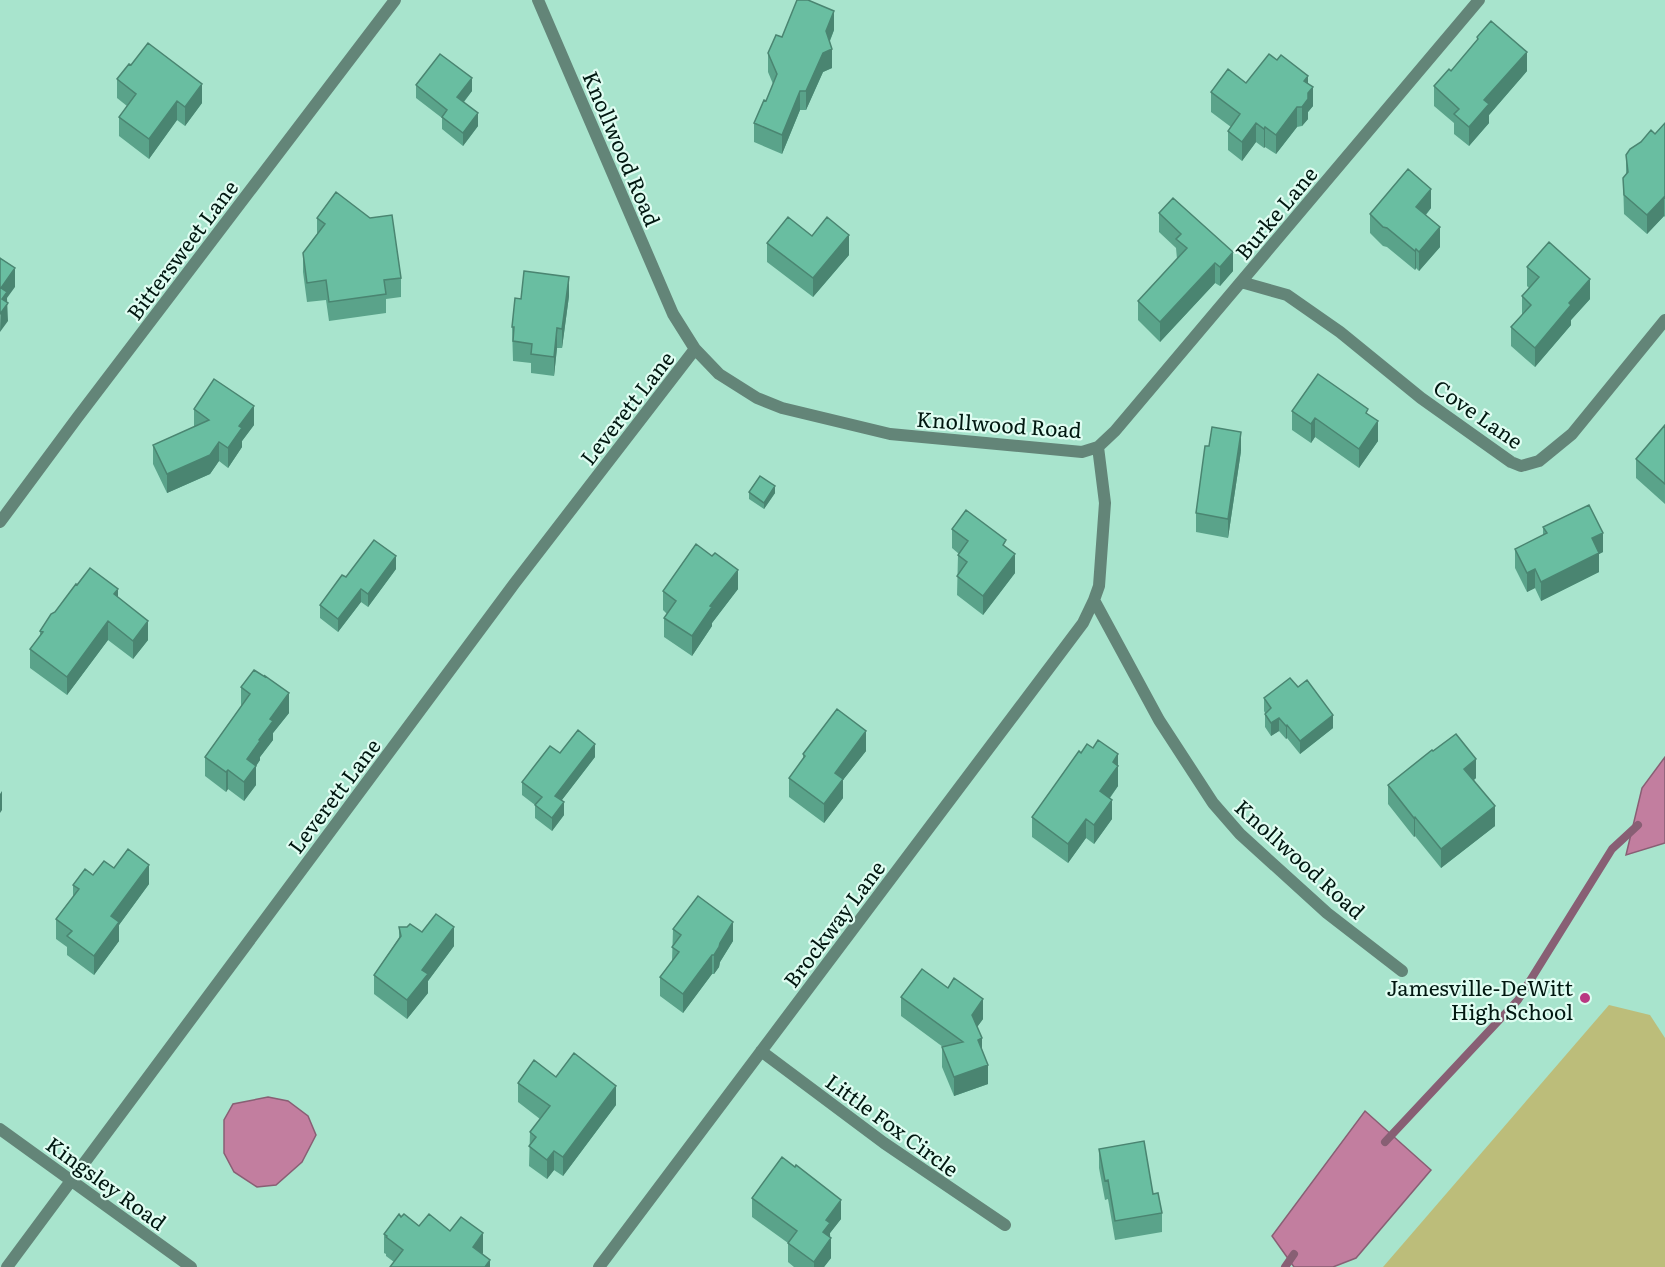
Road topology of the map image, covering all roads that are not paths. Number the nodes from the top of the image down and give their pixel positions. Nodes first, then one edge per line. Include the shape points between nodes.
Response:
1 (395, 0) edge
2 (538, 0) edge
3 (1479, 0) edge
4 (1241, 282) junction
5 (1665, 320) edge
6 (695, 349) junction
7 (1098, 447) junction
8 (0, 522) edge
9 (1094, 600) junction
10 (1402, 971) dead end
11 (761, 1051) junction
12 (0, 1129) edge
13 (71, 1179) junction
14 (1005, 1225) dead end
15 (7, 1267) edge
16 (191, 1267) edge
17 (599, 1267) edge

1 - 8 street, Bittersweet Lane
2 - 6 street, Knollwood Road via 673,314
3 - 4 street, Burke Lane
4 - 5 street, Cove Lane via 1287,295 1421,398 1521,466 1539,461 1572,434
4 - 7 street, Burke Lane
6 - 7 street, Knollwood Road via 719,374 782,408 890,434 1082,452
6 - 13 street, Leverett Lane via 514,584
7 - 9 street, Knollwood Road via 1105,503 1099,586
9 - 10 street, Knollwood Road via 1159,720 1213,803 1240,834 1328,913
9 - 11 street, Brockway Lane via 1083,623
11 - 14 street, Little Fox Circle via 884,1143
11 - 17 street, Brockway Lane
12 - 13 street, Kingsley Road
13 - 15 street, Leverett Lane
13 - 16 street, Kingsley Road

